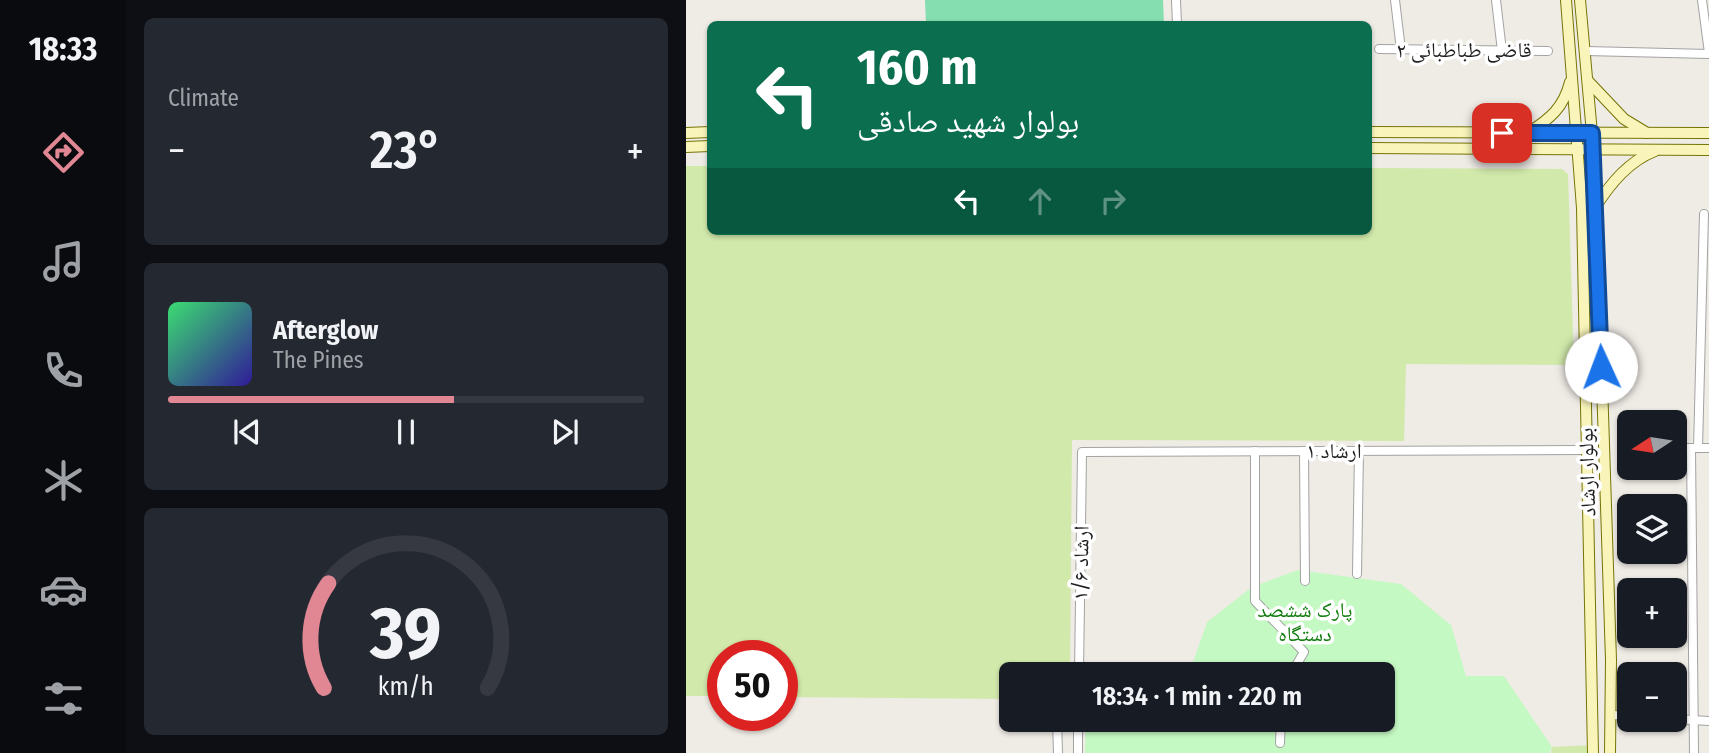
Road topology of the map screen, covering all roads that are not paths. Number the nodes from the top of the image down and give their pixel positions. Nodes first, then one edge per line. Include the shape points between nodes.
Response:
1 (1176, 0) edge
2 (1395, 0) edge
3 (1496, 0) edge
4 (1566, 0) edge
5 (1580, 0) edge
6 (1702, 0) edge
7 (1177, 21) edge
8 (1380, 49) dead end
9 (1401, 50) junction
10 (1502, 51) junction
11 (1548, 51) dead end
12 (1586, 51) junction
13 (1709, 53) edge
14 (1573, 69) junction
15 (1588, 80) junction
16 (686, 132) edge
17 (707, 132) edge
18 (1372, 132) edge
19 (1528, 133) junction
20 (1577, 133) junction
21 (1592, 133) junction
22 (1647, 133) junction
23 (1709, 133) edge
24 (707, 146) edge
25 (686, 147) edge
26 (1372, 148) edge
27 (1661, 149) junction
28 (1578, 150) junction
29 (1594, 150) junction
30 (1709, 150) edge
31 (1595, 208) junction
32 (1704, 214) dead end
33 (1687, 448) edge
34 (1695, 448) junction
35 (1709, 448) edge
36 (1586, 450) junction
37 (1255, 451) junction
38 (1304, 451) junction
39 (1359, 451) junction
40 (1082, 452) joint
41 (1357, 574) dead end
42 (1305, 581) dead end
43 (1079, 662) edge
44 (1298, 662) edge
45 (1612, 715) junction
46 (1617, 715) edge
47 (1687, 720) edge
48 (1695, 720) junction
49 (1709, 721) edge
50 (1057, 732) edge
51 (1078, 732) edge
52 (1280, 732) edge
53 (1280, 743) dead end
54 (1058, 753) edge
55 (1078, 753) edge
56 (1593, 753) edge
57 (1611, 753) edge
58 (1694, 753) edge

1 - 7 street
2 - 9 street
3 - 10 street
4 - 14 main road, بولوار ارشاد
5 - 12 main road, بولوار ارشاد
6 - 13 street
8 - 9 street, قاضی طباطبائی ۲
9 - 10 street, قاضی طباطبائی ۲
10 - 11 street, قاضی طباطبائی ۲
12 - 13 street
12 - 15 main road, بولوار ارشاد
14 - 19 main road via 1566,100 1545,123
14 - 20 main road, بولوار ارشاد
15 - 21 main road, بولوار ارشاد
15 - 22 main road via 1624,118
16 - 17 main road
18 - 19 main road
19 - 20 main road
20 - 21 main road
20 - 28 main road, بولوار ارشاد
21 - 22 main road
21 - 29 main road, بولوار ارشاد
22 - 23 main road
24 - 25 main road
26 - 28 main road
27 - 29 main road
27 - 30 main road
27 - 31 main road via 1633,163
28 - 29 main road
28 - 36 main road, بولوار ارشاد
29 - 31 main road, بولوار ارشاد
31 - 45 main road, بولوار ارشاد
32 - 34 street
33 - 34 street
34 - 35 street
34 - 48 street
36 - 39 street, ارشاد ۱
36 - 56 main road, بولوار ارشاد
37 - 38 street, ارشاد ۱
37 - 40 street, ارشاد ۱
37 - 44 street via 1255,601 1304,652
38 - 39 street, ارشاد ۱
38 - 42 street
39 - 41 street
40 - 43 street, ارشاد ۱/۶
45 - 46 street
45 - 57 main road, بولوار ارشاد
47 - 48 street
48 - 49 street
48 - 58 street
50 - 54 street
51 - 55 street
52 - 53 street

